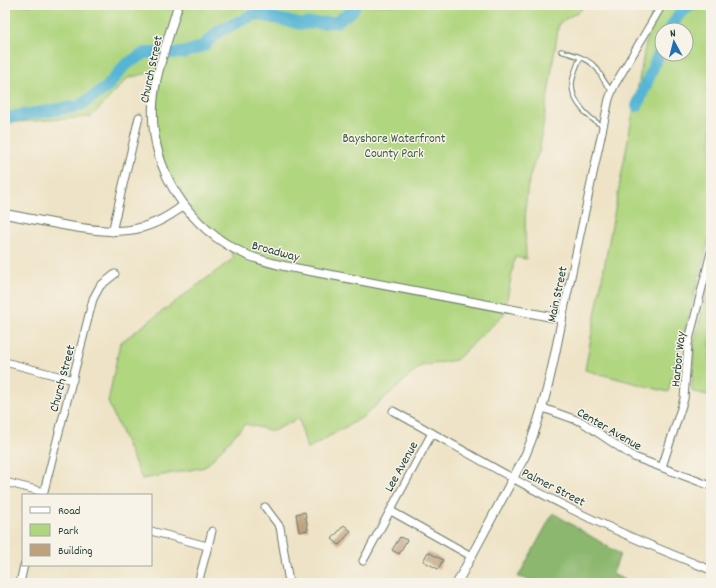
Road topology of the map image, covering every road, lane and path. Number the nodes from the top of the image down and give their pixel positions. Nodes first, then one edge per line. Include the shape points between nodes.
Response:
1 (178, 5) edge
2 (662, 5) edge
3 (561, 51) dead end
4 (580, 58) junction
5 (612, 92) junction
6 (139, 117) dead end
7 (603, 126) junction
8 (184, 205) junction
9 (5, 214) edge
10 (112, 232) junction
11 (711, 252) edge
12 (115, 274) dead end
13 (562, 319) junction
14 (5, 362) edge
15 (73, 380) junction
16 (543, 408) junction
17 (393, 411) dead end
18 (432, 433) junction
19 (662, 467) junction
20 (514, 478) junction
21 (5, 482) edge
22 (711, 486) edge
23 (43, 494) edge
24 (265, 507) dead end
25 (391, 510) junction
26 (152, 531) edge
27 (212, 531) dead end
28 (207, 546) junction
29 (471, 556) junction
30 (363, 561) dead end
31 (24, 566) edge
32 (711, 570) edge
33 (20, 583) edge
34 (198, 583) edge
35 (289, 583) edge
36 (456, 583) edge

1 - 8 street, Church Street via 153,104 157,150 171,184
2 - 5 street, Main Street
3 - 4 lane
4 - 5 lane via 590,62 598,70 603,83
4 - 7 lane via 572,85 574,93 588,116
5 - 7 street, Main Street
6 - 10 street, Church Street
7 - 13 street, Main Street
8 - 10 street via 158,223
8 - 13 street, Broadway via 199,222 221,240 265,261
9 - 10 street
11 - 19 street, Harbor Way via 689,340 684,399
12 - 15 street, Church Street via 100,286 95,294
13 - 16 street, Main Street
14 - 15 street
15 - 23 street, Church Street
16 - 19 street, Center Avenue via 582,422 630,455
16 - 20 street, Main Street via 533,439
17 - 18 street, Palmer Street
18 - 20 street, Palmer Street
18 - 25 street, Lee Avenue
19 - 22 street, Center Avenue
20 - 29 street, Main Street
20 - 32 street, Palmer Street via 609,527
21 - 23 street
24 - 35 street via 280,527
25 - 29 street
25 - 30 street, Lee Avenue
26 - 28 street
27 - 28 street
28 - 34 street
29 - 36 street, Main Street
31 - 33 street

